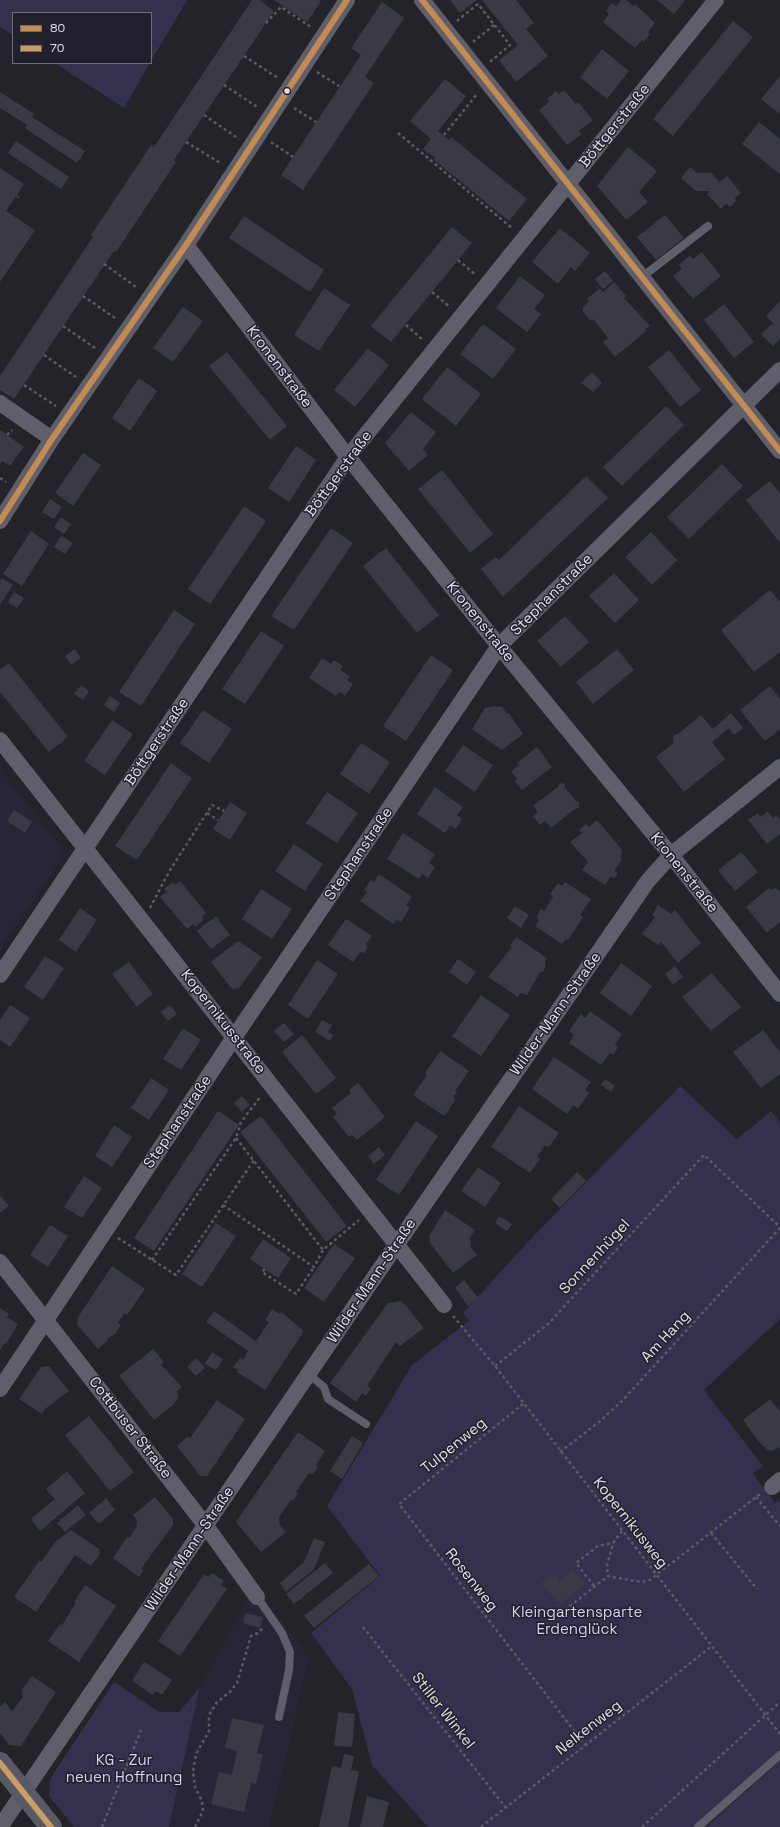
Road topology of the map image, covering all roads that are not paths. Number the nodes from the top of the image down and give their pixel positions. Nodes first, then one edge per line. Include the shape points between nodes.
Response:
1 (347, 0) edge
2 (422, 0) edge
3 (716, 0) edge
4 (568, 184) junction
5 (708, 226) dead end
6 (186, 245) junction
7 (642, 277) junction
8 (780, 370) edge
9 (0, 403) edge
10 (744, 405) junction
11 (52, 439) junction
12 (780, 451) edge
13 (348, 457) junction
14 (0, 521) edge
15 (499, 646) junction
16 (0, 740) edge
17 (780, 767) edge
18 (85, 849) junction
19 (671, 855) junction
20 (0, 975) edge
21 (780, 994) edge
22 (235, 1036) junction
23 (397, 1244) junction
24 (0, 1262) edge
25 (444, 1305) dead end
26 (46, 1320) junction
27 (308, 1374) junction
28 (0, 1389) edge
29 (366, 1424) dead end
30 (206, 1526) junction
31 (258, 1597) joint
32 (279, 1717) dead end
33 (780, 1756) edge
34 (0, 1763) edge
35 (23, 1792) junction
36 (0, 1827) edge
37 (51, 1827) edge
38 (698, 1827) edge

1 - 6 street
2 - 4 street
3 - 4 street, Böttgerstraße
4 - 7 street
4 - 13 street, Böttgerstraße
5 - 7 lane
6 - 11 street
6 - 13 street, Kronenstraße
7 - 10 street
8 - 10 street, Stephanstraße
9 - 11 street
10 - 12 street
10 - 15 street, Stephanstraße
11 - 14 street
13 - 15 street, Kronenstraße
13 - 18 street, Böttgerstraße
15 - 19 street, Kronenstraße
15 - 22 street, Stephanstraße
16 - 18 street, Kopernikusstraße
17 - 19 street, Wilder-Mann-Straße
18 - 20 street, Böttgerstraße
18 - 22 street, Kopernikusstraße
19 - 21 street, Kronenstraße
19 - 23 street, Wilder-Mann-Straße via 647,882
22 - 23 street, Kopernikusstraße
22 - 26 street, Stephanstraße
23 - 25 street, Kopernikusstraße
23 - 27 street, Wilder-Mann-Straße
24 - 26 street, Cottbuser Straße
26 - 28 street, Stephanstraße
26 - 30 street, Cottbuser Straße
27 - 29 lane via 324,1387 328,1399
27 - 30 street, Wilder-Mann-Straße
30 - 31 street, Cottbuser Straße
30 - 35 street, Wilder-Mann-Straße
31 - 32 lane via 282,1633 290,1652 289,1670
33 - 38 lane
34 - 35 street
35 - 36 street, Wilder-Mann-Straße
35 - 37 street

